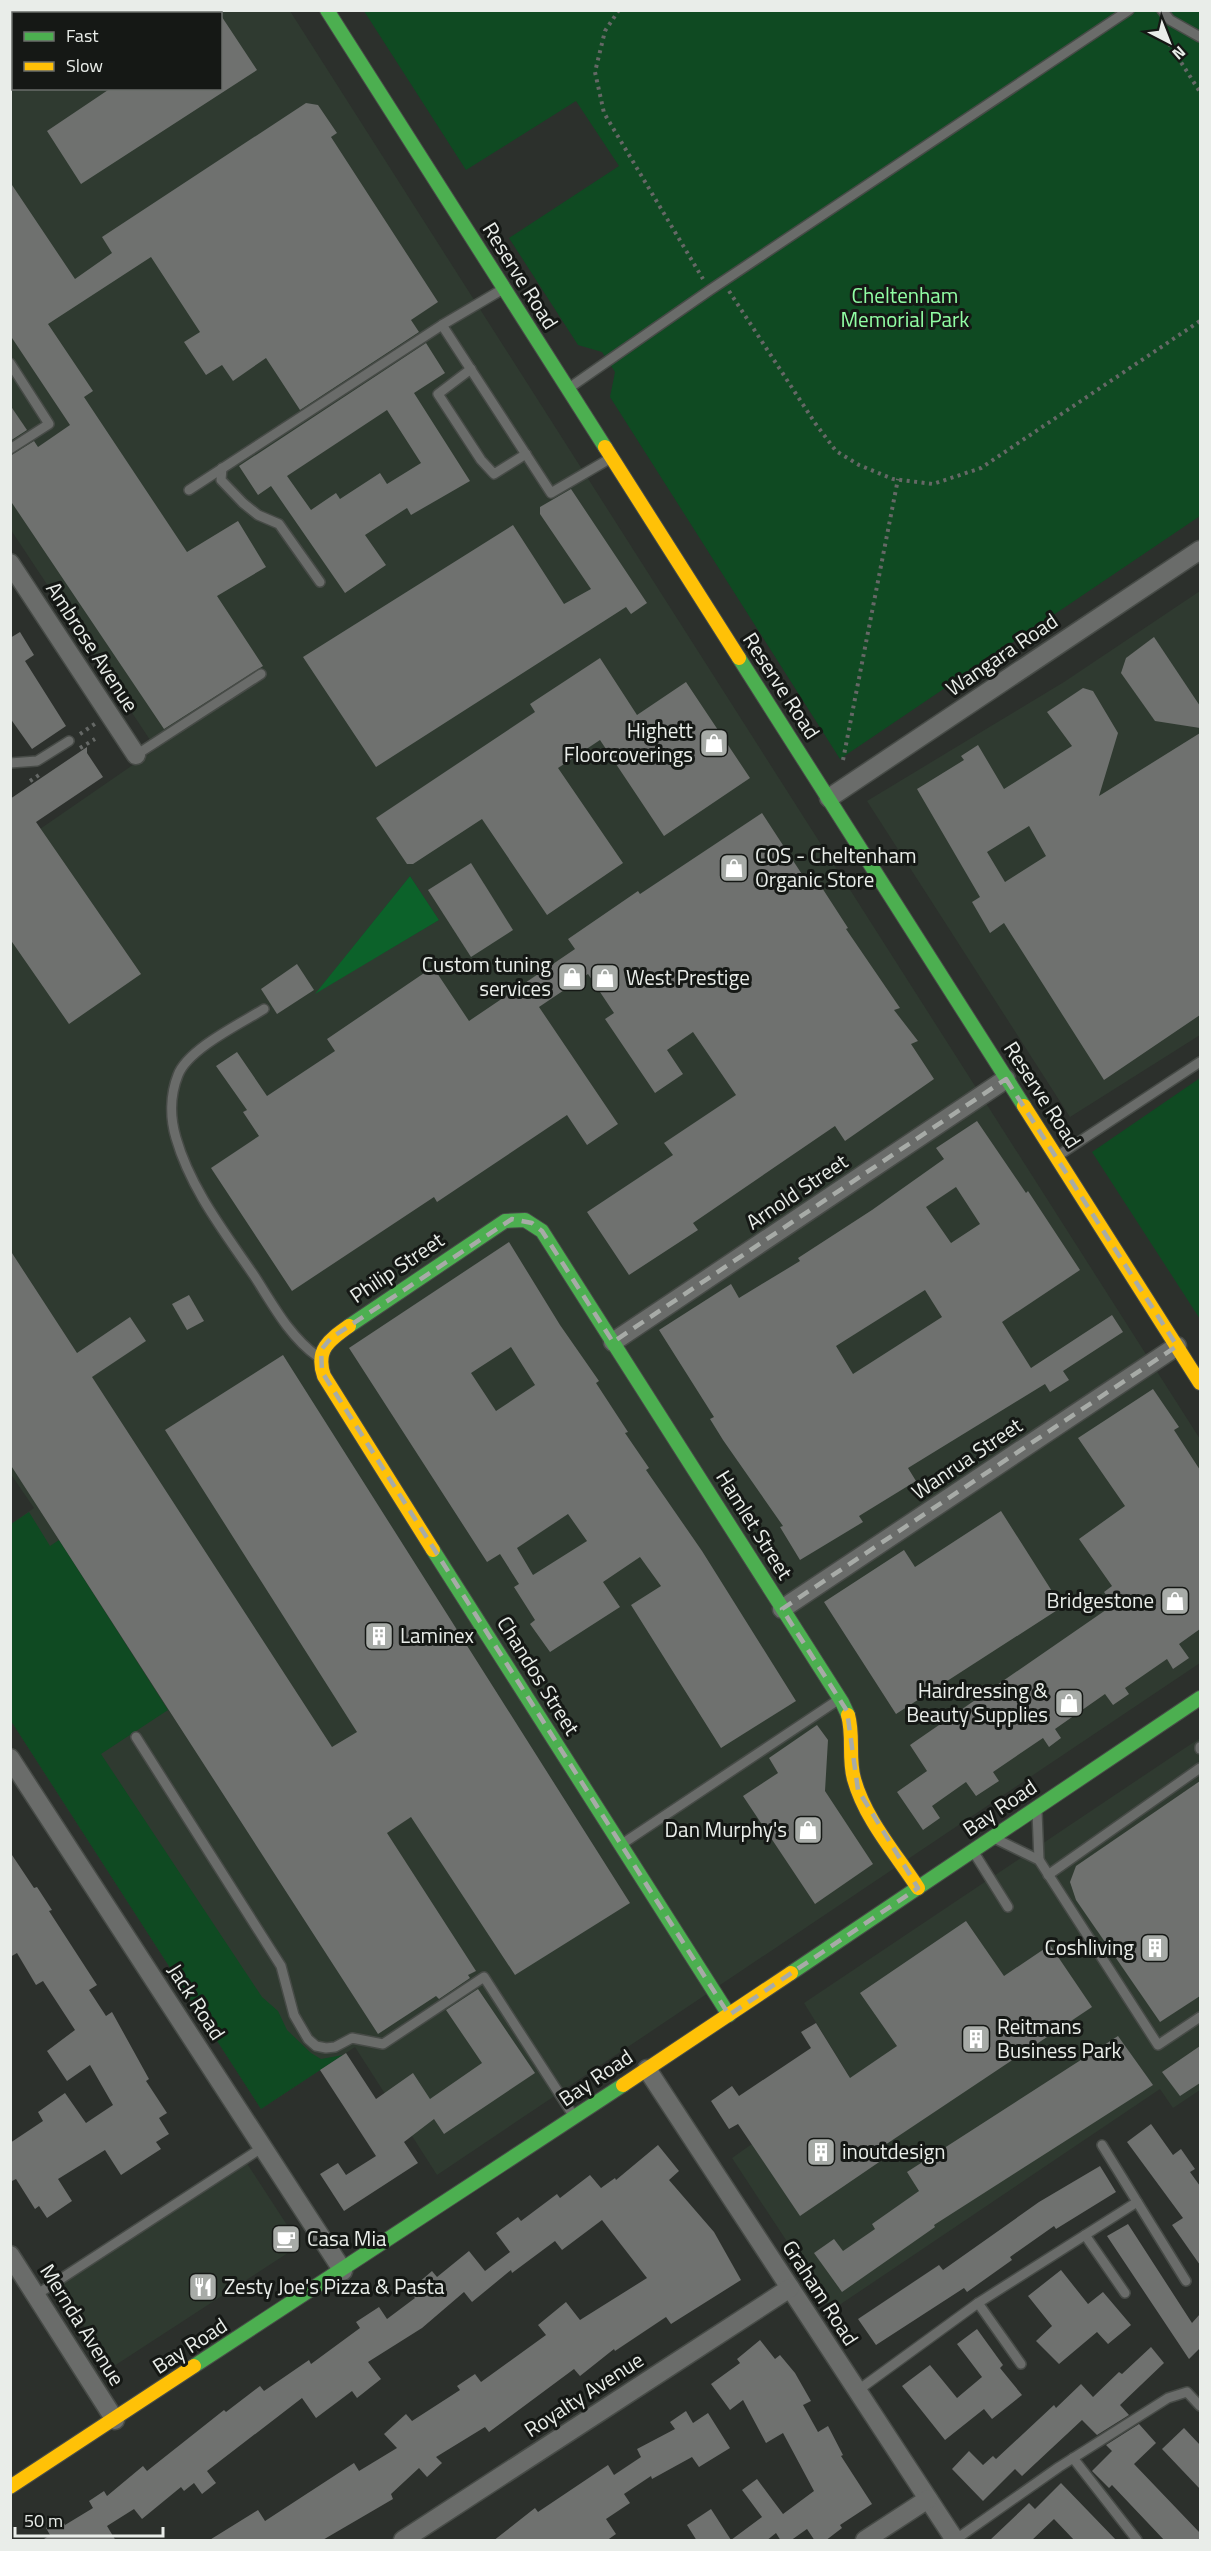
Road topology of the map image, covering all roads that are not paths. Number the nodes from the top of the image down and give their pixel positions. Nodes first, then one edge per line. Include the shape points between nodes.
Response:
1 (327, 10) edge
2 (1129, 10) edge
3 (1162, 10) edge
4 (1200, 37) edge
5 (503, 289) junction
6 (442, 325) junction
7 (10, 363) edge
8 (471, 369) junction
9 (567, 389) junction
10 (49, 424) junction
11 (56, 434) dead end
12 (10, 449) edge
13 (526, 454) junction
14 (611, 458) junction
15 (222, 468) junction
16 (189, 490) dead end
17 (1200, 550) edge
18 (10, 563) edge
19 (320, 582) dead end
20 (261, 674) dead end
21 (69, 741) road end
22 (136, 755) joint
23 (10, 763) edge
24 (829, 798) junction
25 (264, 1009) dead end
26 (1200, 1062) edge
27 (1006, 1079) junction
28 (1057, 1157) junction
29 (505, 1221) joint
30 (613, 1342) junction
31 (1177, 1346) junction
32 (320, 1357) junction
33 (1200, 1383) edge
34 (782, 1609) junction
35 (1200, 1698) edge
36 (840, 1699) junction
37 (136, 1737) dead end
38 (10, 1758) edge
39 (1200, 1768) edge
40 (1037, 1809) junction
41 (994, 1838) junction
42 (621, 1845) junction
43 (973, 1851) junction
44 (1039, 1860) junction
45 (1048, 1875) junction
46 (918, 1888) junction
47 (1008, 1907) dead end
48 (729, 2015) junction
49 (1200, 2017) edge
50 (647, 2069) junction
51 (575, 2117) junction
52 (1102, 2145) dead end
53 (263, 2147) junction
54 (1137, 2202) junction
55 (1085, 2235) junction
56 (10, 2255) edge
57 (343, 2271) junction
58 (1186, 2281) dead end
59 (790, 2288) junction
60 (1125, 2293) dead end
61 (36, 2295) junction
62 (978, 2303) junction
63 (1021, 2364) dead end
64 (857, 2391) junction
65 (1200, 2406) edge
66 (115, 2420) junction
67 (1073, 2458) junction
68 (10, 2487) edge
69 (928, 2499) junction
70 (403, 2541) edge
71 (865, 2541) edge
72 (955, 2541) edge
73 (1137, 2541) edge

1 - 5 street, Reserve Road
2 - 9 lane
3 - 4 lane via 1170,20
5 - 6 lane
5 - 9 street, Reserve Road
6 - 8 lane
6 - 15 lane
7 - 10 lane
8 - 13 lane
8 - 13 lane via 438,394 494,474
9 - 14 street, Reserve Road
10 - 11 lane
10 - 12 lane
13 - 14 lane via 551,494
14 - 24 street, Reserve Road
15 - 16 lane
15 - 19 lane via 221,480 258,515 279,524
17 - 24 street, Wangara Road
18 - 22 street, Ambrose Avenue
20 - 22 lane
21 - 23 lane via 36,761
24 - 27 street, Reserve Road
25 - 32 lane via 187,1060 177,1077 171,1109 173,1125 203,1201 296,1338
26 - 28 lane
27 - 28 street, Reserve Road
27 - 30 street, Arnold Street
28 - 31 street, Reserve Road
29 - 30 street, Hamlet Street via 518,1219 538,1226
29 - 32 street, Philip Street via 331,1338
30 - 34 street, Hamlet Street
31 - 33 street, Reserve Road
31 - 34 street, Wanrua Street
32 - 42 street, Chandos Street via 327,1382
34 - 36 street, Hamlet Street
35 - 40 street, Bay Road
36 - 42 lane
36 - 46 street, Hamlet Street via 853,1731 852,1763 858,1790
37 - 51 lane via 281,1966 294,2014 316,2046 335,2047 352,2038 383,2044 484,1977
38 - 53 street, Jack Road
39 - 45 lane
40 - 41 street, Bay Road
40 - 44 lane
41 - 43 street, Bay Road
41 - 44 lane
42 - 48 street, Chandos Street
43 - 46 street, Bay Road
43 - 47 lane
44 - 45 lane
45 - 49 lane via 1158,2045
46 - 48 street, Bay Road
48 - 50 street, Bay Road
50 - 51 street, Bay Road
50 - 59 street, Graham Road
51 - 57 street, Bay Road
52 - 54 lane
53 - 57 street, Jack Road
53 - 61 lane
54 - 55 lane
54 - 58 lane
55 - 60 lane
55 - 62 lane
56 - 61 street, Mernda Avenue
57 - 66 street, Bay Road
59 - 64 street, Graham Road
59 - 70 street, Royalty Avenue
61 - 66 street, Mernda Avenue
62 - 63 lane
62 - 64 lane
64 - 69 street, Graham Road
65 - 67 lane via 1187,2392 1168,2398
66 - 68 street, Bay Road
67 - 72 lane
67 - 73 lane
69 - 71 street
69 - 72 street, Graham Road

